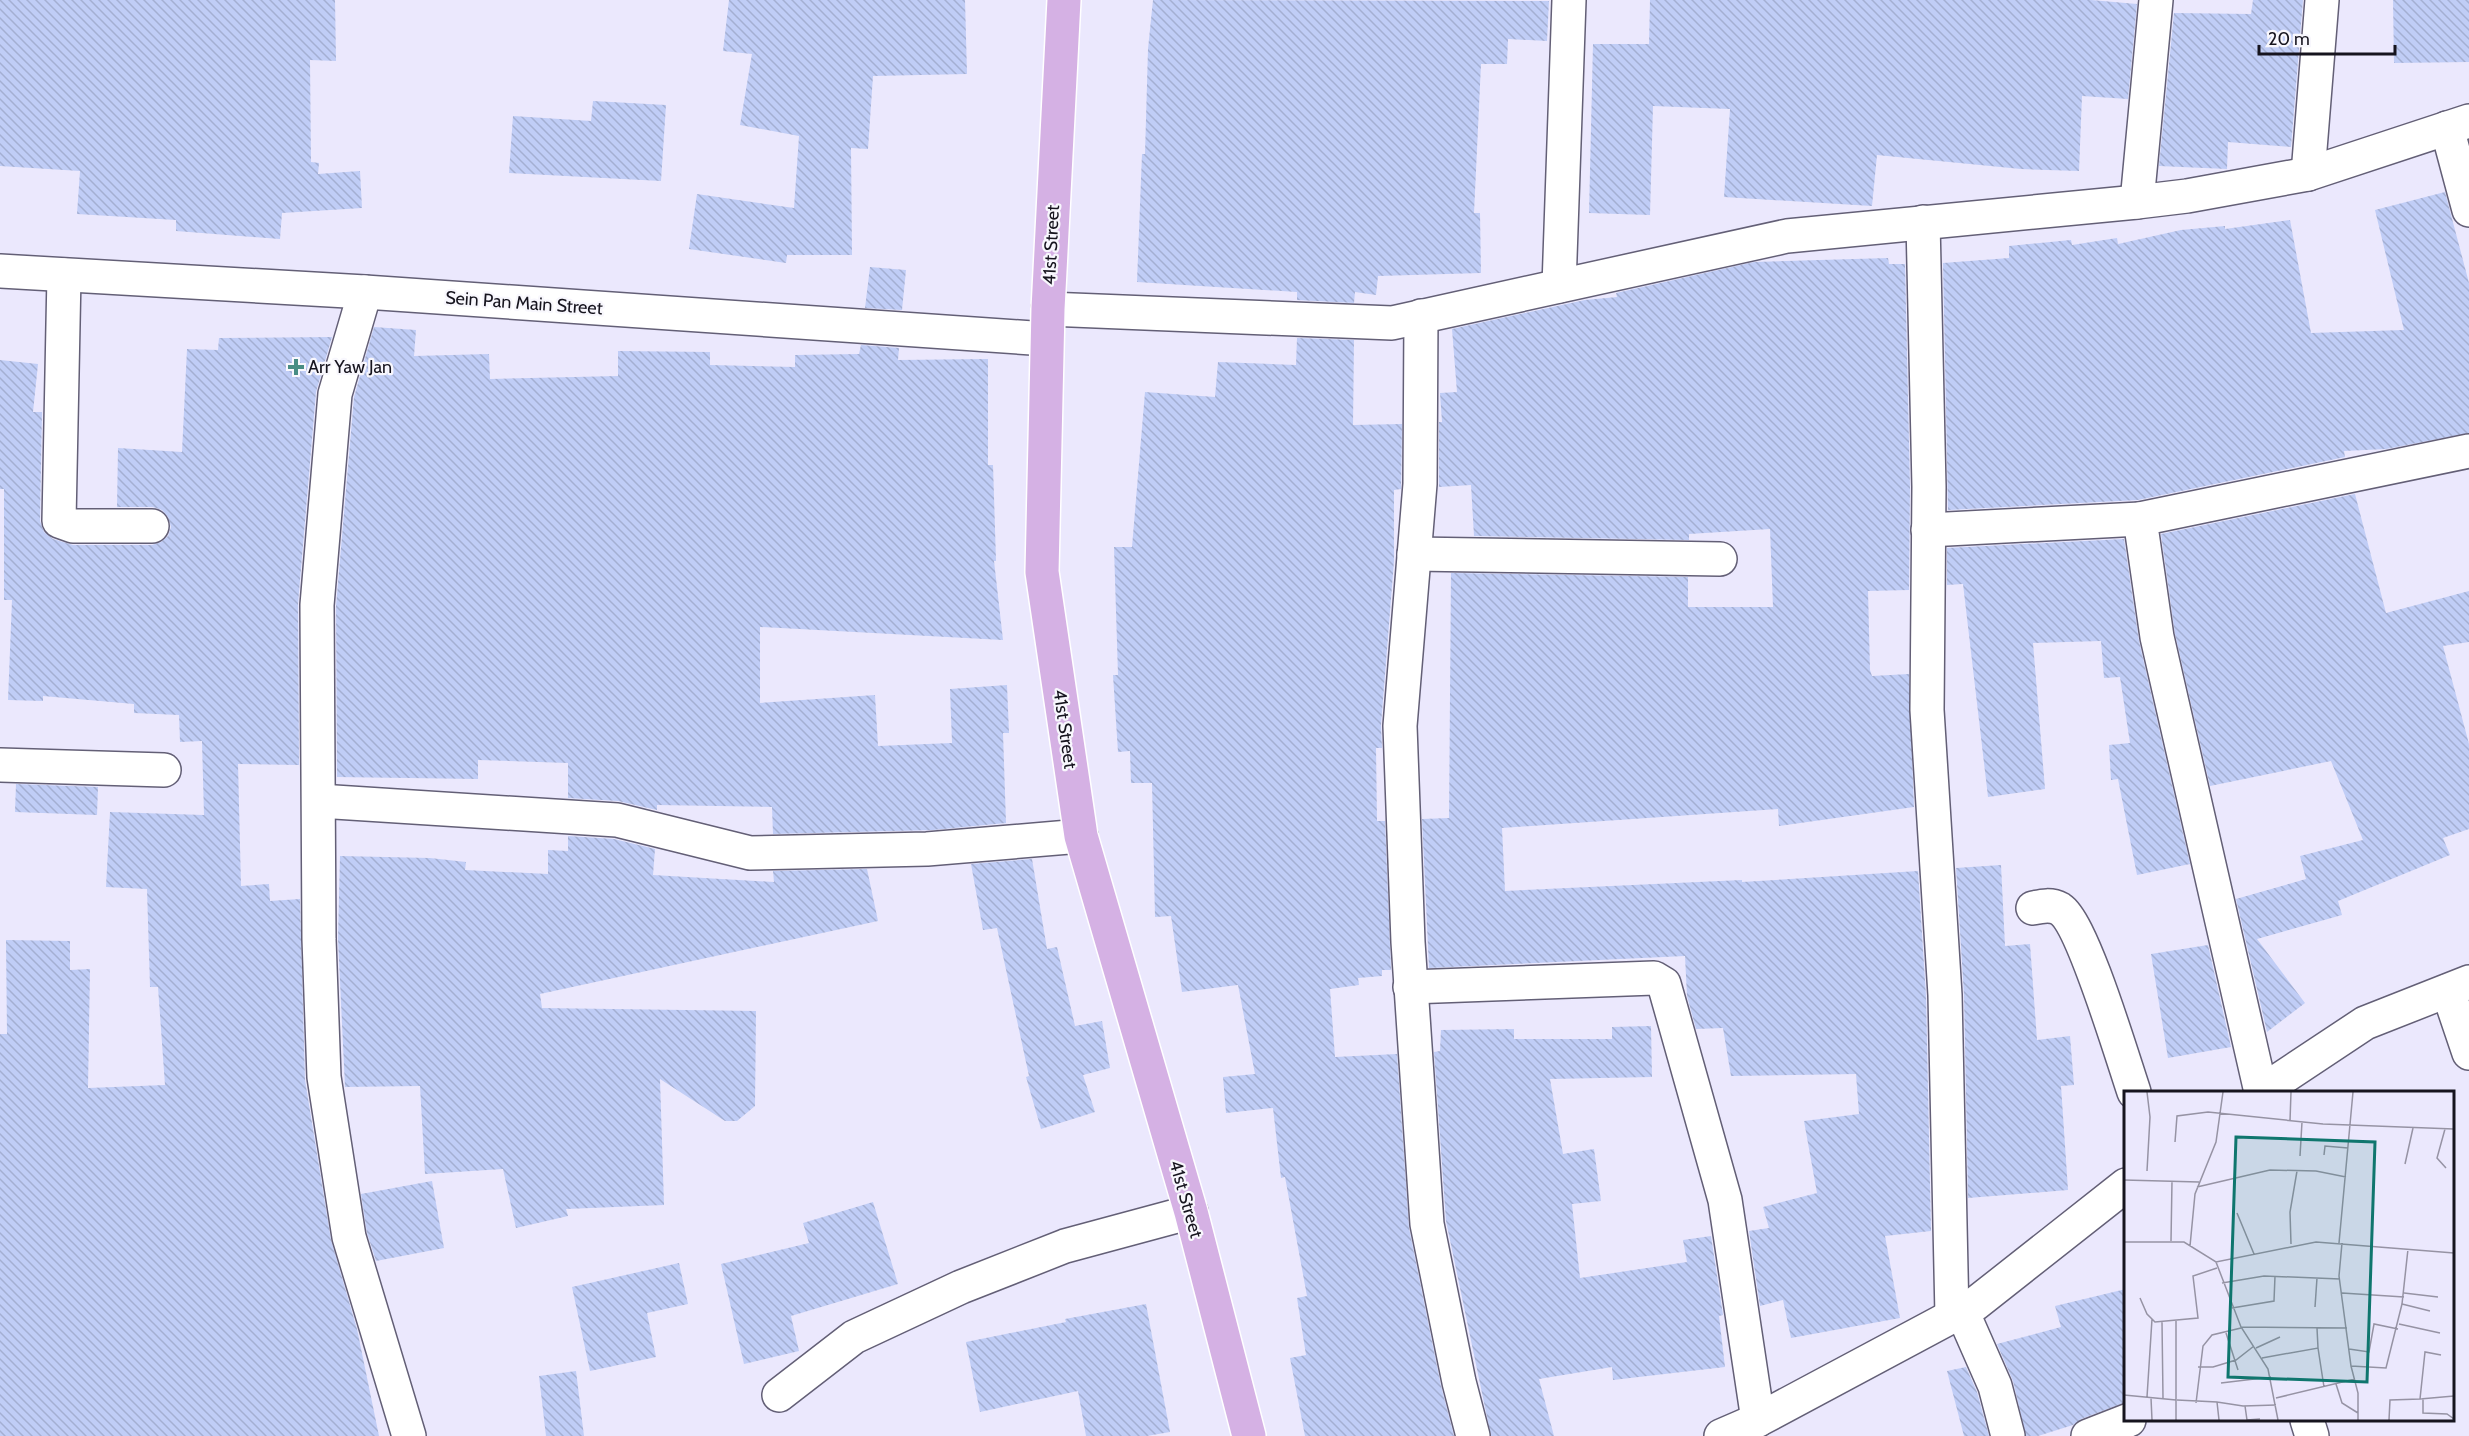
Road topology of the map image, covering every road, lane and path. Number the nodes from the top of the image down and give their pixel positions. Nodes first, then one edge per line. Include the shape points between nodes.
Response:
1 (1064, 0) edge
2 (1569, 0) edge
3 (2156, 0) edge
4 (2322, 0) edge
5 (2458, 125) edge
6 (2308, 174) junction
7 (2137, 202) junction
8 (2469, 210) edge
9 (1923, 222) junction
10 (0, 272) edge
11 (64, 275) junction
12 (1559, 286) junction
13 (365, 292) junction
14 (1421, 316) junction
15 (1048, 324) junction
16 (2469, 451) edge
17 (2140, 519) junction
18 (152, 526) dead end
19 (1928, 530) junction
20 (1414, 554) junction
21 (1720, 559) dead end
22 (0, 765) edge
23 (164, 770) dead end
24 (319, 801) junction
25 (1081, 836) junction
26 (2033, 908) dead end
27 (1410, 987) junction
28 (2459, 987) edge
29 (2469, 1053) edge
30 (2134, 1091) edge
31 (2261, 1091) edge
32 (2263, 1091) edge
33 (2124, 1187) edge
34 (1191, 1212) junction
35 (1957, 1314) junction
36 (779, 1395) dead end
37 (1758, 1420) junction
38 (2124, 1421) edge
39 (2308, 1421) edge
40 (409, 1436) edge
41 (1249, 1436) edge
42 (1473, 1436) edge
43 (1721, 1436) edge
44 (2008, 1436) edge
45 (2088, 1436) edge
46 (2312, 1436) edge

1 - 15 main road, 41st Street
2 - 12 street
3 - 7 street
4 - 6 street
5 - 6 street, Sein Pan Main Street
5 - 8 street
6 - 7 street, Sein Pan Main Street
7 - 9 street, Sein Pan Main Street
9 - 12 street, Sein Pan Main Street via 1787,236
9 - 19 street
10 - 11 street, Sein Pan Main Street
11 - 13 street, Sein Pan Main Street
11 - 18 street via 59,521 73,526
12 - 14 street, Sein Pan Main Street
13 - 15 street, Sein Pan Main Street
13 - 24 street via 335,394 317,605
14 - 15 street, Sein Pan Main Street via 1392,323
14 - 20 street via 1420,484
15 - 25 main road, 41st Street via 1042,572
16 - 17 street
17 - 19 street
17 - 31 street via 2157,637
19 - 35 street via 1927,710 1945,995
20 - 21 street
20 - 27 street via 1400,726
22 - 23 street
24 - 25 street via 617,820 750,853 927,849
24 - 40 street via 324,1077 349,1237
25 - 34 main road, 41st Street
26 - 30 street via 2049,905 2061,910 2085,950
27 - 37 street via 1660,979 1725,1200
27 - 42 street via 1427,1224
28 - 29 street
28 - 32 street via 2365,1023
33 - 35 street
34 - 36 street via 1065,1246 961,1287 854,1337
34 - 41 main road, 41st Street
35 - 37 street
35 - 44 street via 1995,1386
37 - 43 street
38 - 45 street
39 - 46 street

